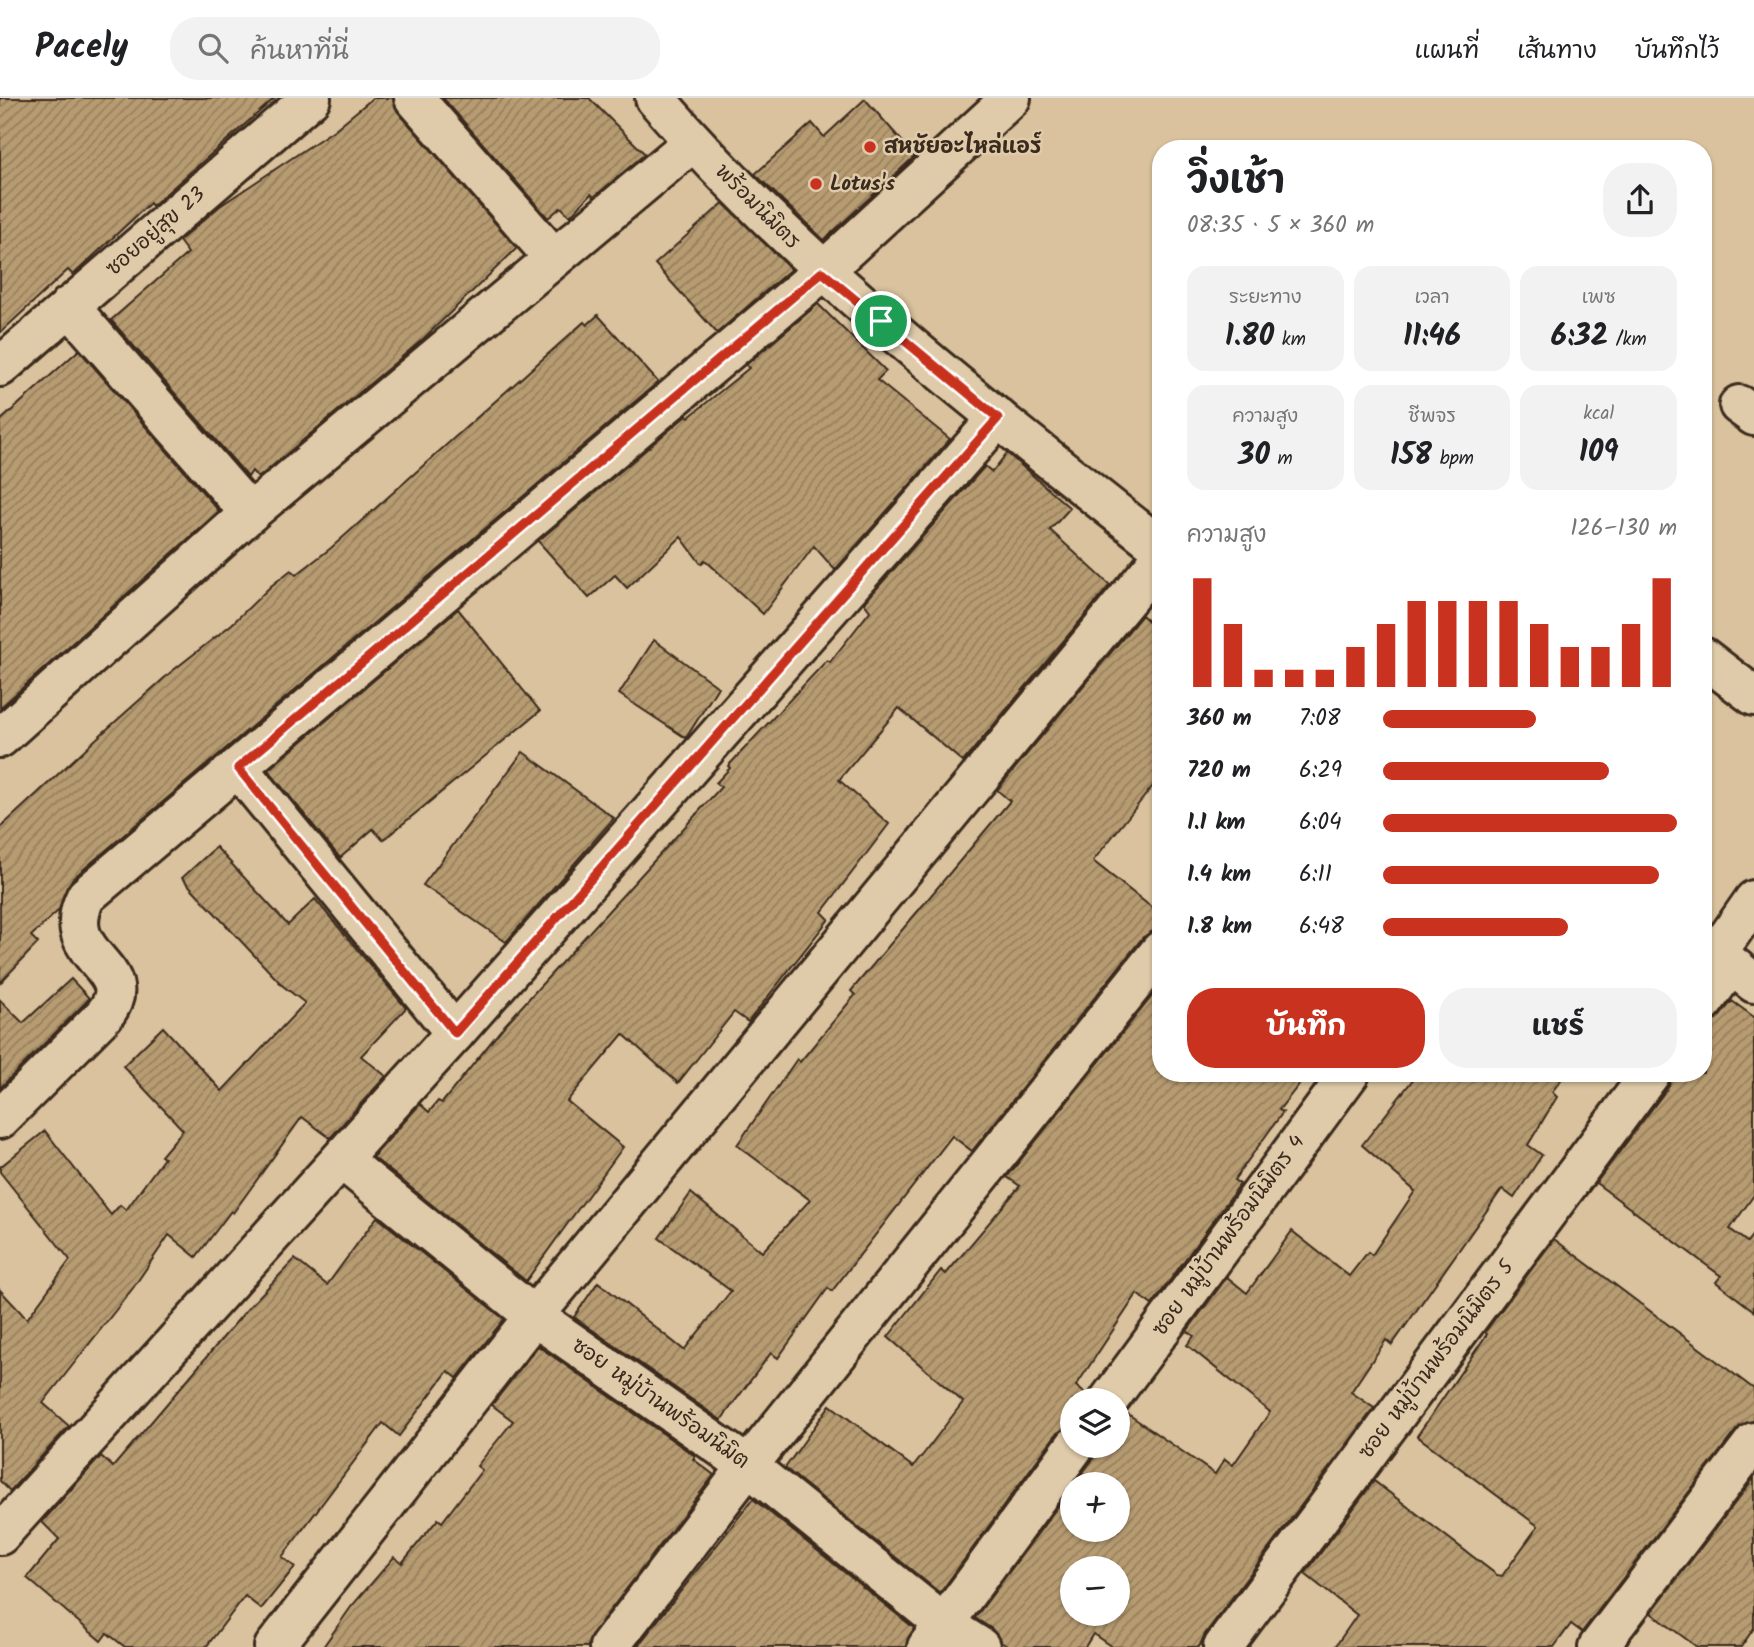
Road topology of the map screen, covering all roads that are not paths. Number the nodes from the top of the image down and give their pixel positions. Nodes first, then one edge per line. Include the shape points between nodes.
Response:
1 (312, 98) edge
2 (414, 98) edge
3 (655, 98) edge
4 (1011, 98) edge
5 (693, 142) junction
6 (554, 258) junction
7 (822, 272) junction
8 (69, 306) junction
9 (0, 367) edge
10 (998, 418) junction
11 (250, 513) junction
12 (1152, 541) edge
13 (1152, 569) edge
14 (1712, 664) edge
15 (1754, 696) edge
16 (0, 738) edge
17 (238, 768) junction
18 (1754, 900) edge
19 (1152, 961) edge
20 (1726, 961) edge
21 (1712, 987) edge
22 (455, 1033) junction
23 (1343, 1082) edge
24 (1643, 1082) edge
25 (0, 1119) edge
26 (341, 1159) junction
27 (534, 1316) junction
28 (1118, 1388) edge
29 (1754, 1442) edge
30 (1066, 1458) edge
31 (748, 1466) junction
32 (0, 1535) edge
33 (936, 1635) edge
34 (274, 1647) edge
35 (609, 1647) edge
36 (980, 1647) edge
37 (1223, 1647) edge
38 (1598, 1647) edge

1 - 8 street, ซอยอยู่สุข 23
2 - 6 street
3 - 5 street, พร้อมนิมิตร
4 - 7 street
5 - 6 street
5 - 7 street, พร้อมนิมิตร
6 - 11 street
7 - 10 street, พร้อมนิมิตร
7 - 17 street
8 - 9 street, ซอยอยู่สุข 23
8 - 11 street
10 - 12 street, พร้อมนิมิตร
10 - 22 street
11 - 16 street
13 - 27 street
14 - 15 street
17 - 22 street
17 - 25 street via 86,896 79,933 114,981 116,998
18 - 20 street
19 - 31 street
20 - 21 street
22 - 26 street
23 - 28 street, ซอย หมู่บ้านพร้อมนิมิตร 4
24 - 37 street, ซอย หมู่บ้านพร้อมนิมิตร 5
26 - 27 street, ซอย หมู่บ้านพร้อมนิมิต
26 - 32 street
27 - 31 street, ซอย หมู่บ้านพร้อมนิมิต
27 - 34 street
29 - 38 street
30 - 33 street
31 - 33 street, ซอย หมู่บ้านพร้อมนิมิต
31 - 35 street
33 - 36 street, ซอย หมู่บ้านพร้อมนิมิต

